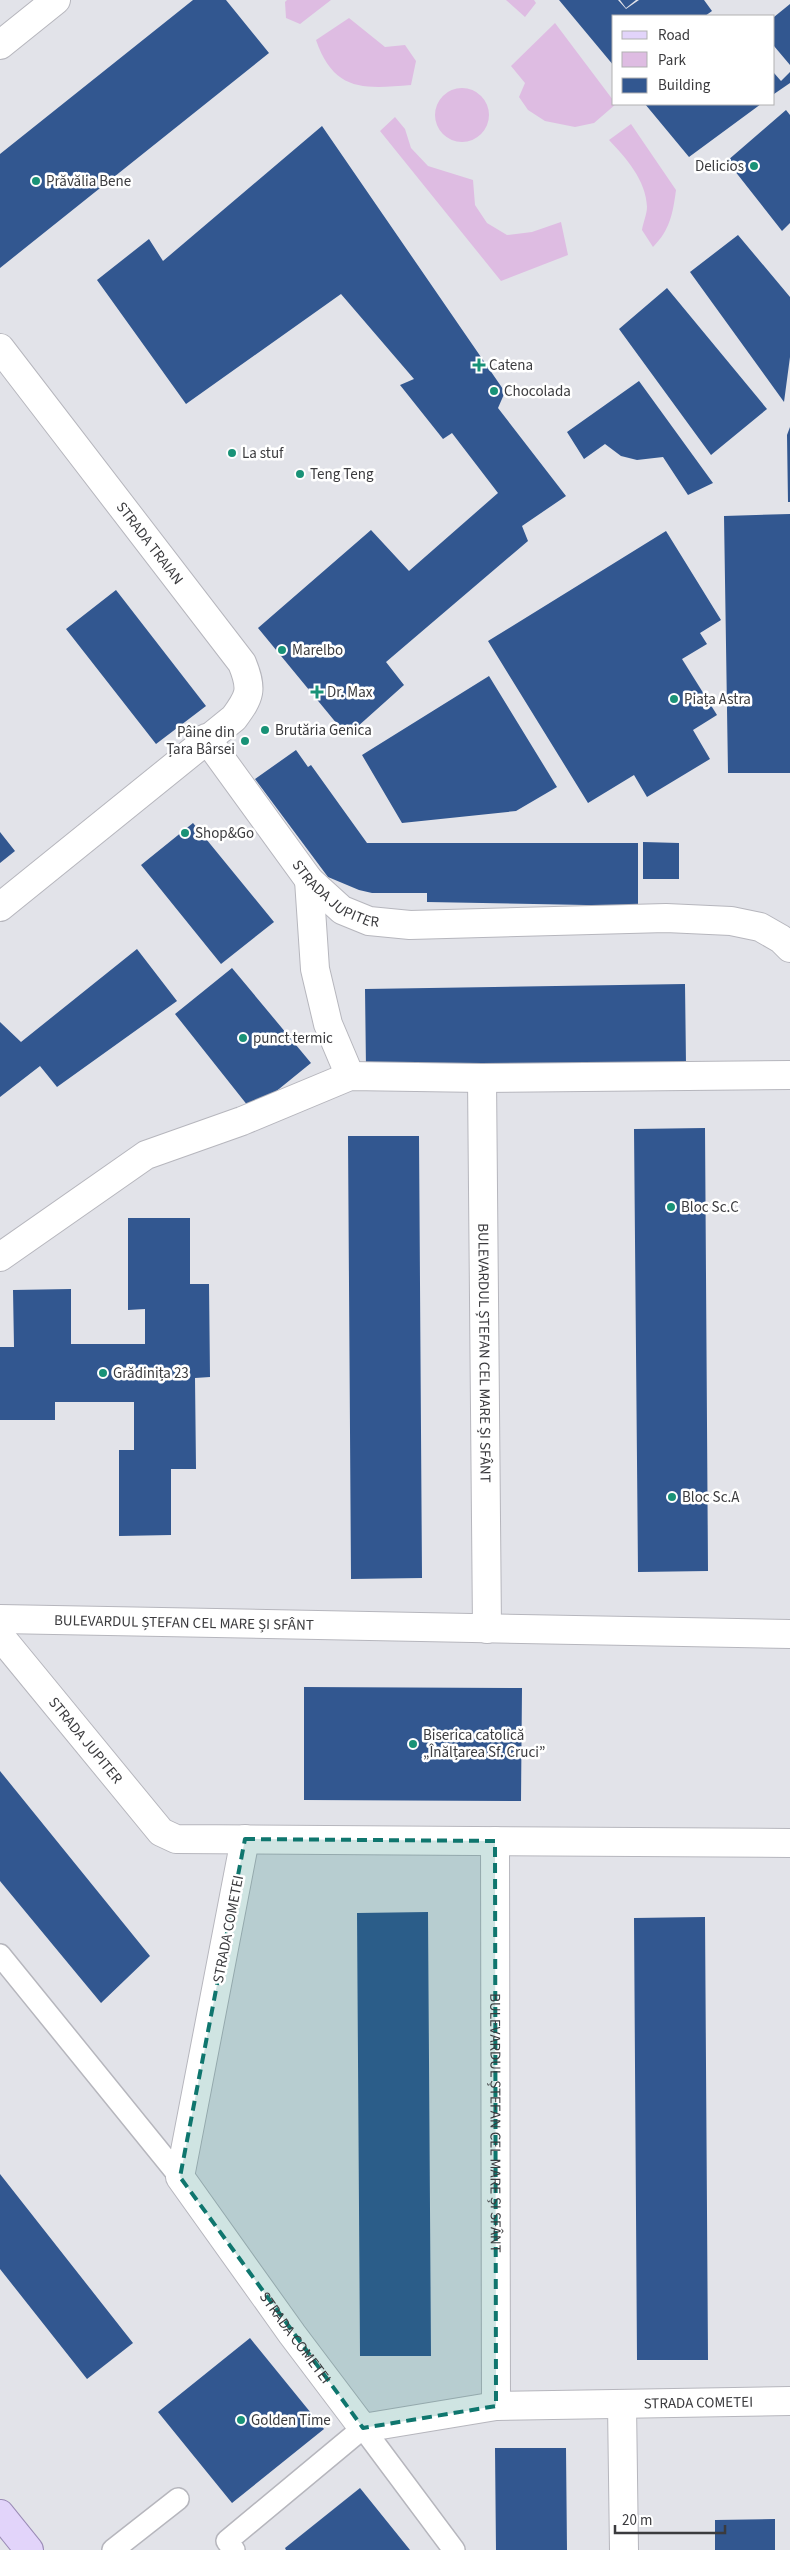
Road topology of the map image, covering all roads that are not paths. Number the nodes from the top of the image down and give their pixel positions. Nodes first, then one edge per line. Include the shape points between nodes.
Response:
1 (56, 0) edge
2 (0, 45) edge
3 (0, 348) edge
4 (206, 738) junction
5 (309, 880) junction
6 (0, 907) edge
7 (790, 948) edge
8 (790, 1075) edge
9 (350, 1076) junction
10 (482, 1078) junction
11 (0, 1257) edge
12 (0, 1619) edge
13 (486, 1629) junction
14 (790, 1634) edge
15 (0, 1636) edge
16 (245, 1839) junction
17 (495, 1841) junction
18 (790, 1843) edge
19 (0, 1955) edge
20 (180, 2177) junction
21 (790, 2401) edge
22 (622, 2404) junction
23 (496, 2406) junction
24 (363, 2428) junction
25 (178, 2499) dead end
26 (0, 2514) edge
27 (28, 2550) edge
28 (113, 2550) edge
29 (234, 2550) edge
30 (454, 2550) edge
31 (624, 2550) edge

1 - 2 street
3 - 4 street, STRADA TRAIAN via 242,664 250,682 248,699 234,718
4 - 5 street, STRADA JUPITER
4 - 6 street
5 - 7 street, STRADA JUPITER via 342,910 369,921 410,925 666,918 731,921 760,927
5 - 9 street via 315,969 328,1024
8 - 10 street
9 - 10 street
9 - 11 street via 242,1121 146,1155
10 - 13 street, BULEVARDUL ȘTEFAN CEL MARE ȘI SFÂNT
12 - 13 street, BULEVARDUL ȘTEFAN CEL MARE ȘI SFÂNT
13 - 14 street, BULEVARDUL ȘTEFAN CEL MARE ȘI SFÂNT
15 - 16 street, STRADA JUPITER via 161,1832 176,1839
16 - 17 street
16 - 20 street, STRADA COMETEI
17 - 18 street
17 - 23 street, BULEVARDUL ȘTEFAN CEL MARE ȘI SFÂNT
19 - 20 lane
20 - 24 street, STRADA COMETEI
21 - 22 street, STRADA COMETEI
22 - 23 street, STRADA COMETEI
22 - 31 street
23 - 24 street, STRADA COMETEI
24 - 29 lane via 227,2541
24 - 30 lane
25 - 28 lane
26 - 27 main road

